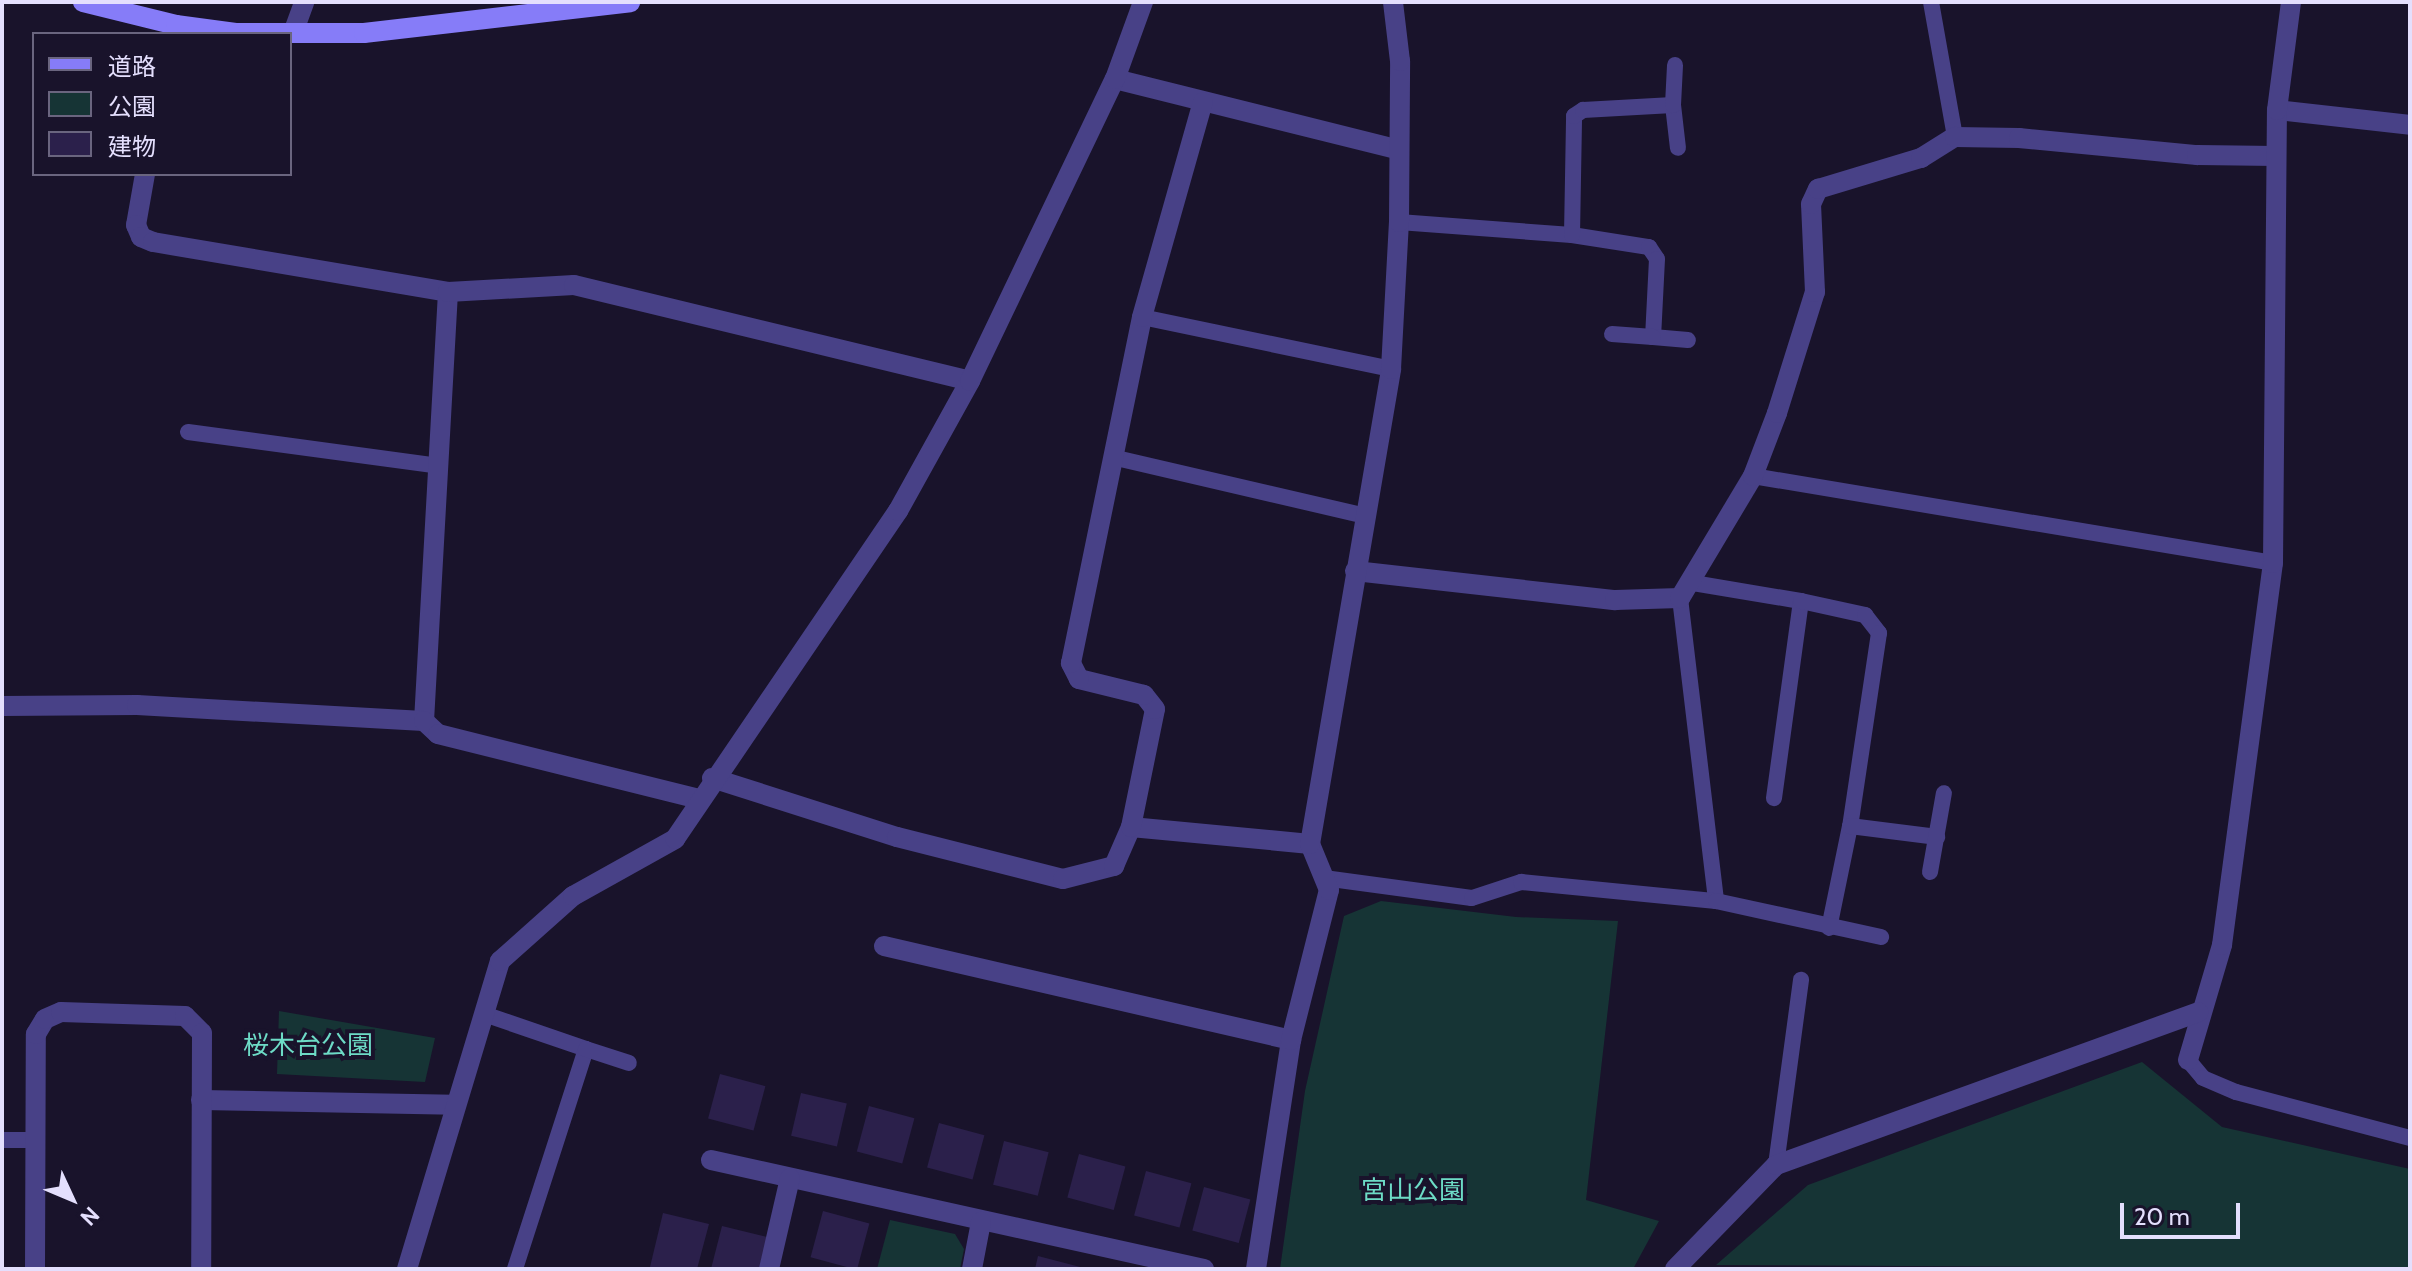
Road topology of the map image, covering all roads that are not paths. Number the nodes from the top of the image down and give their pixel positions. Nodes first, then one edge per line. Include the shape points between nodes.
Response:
1 (83, 2) edge
2 (304, 2) edge
3 (630, 2) edge
4 (1143, 2) edge
5 (1393, 2) edge
6 (1931, 2) edge
7 (2291, 2) edge
8 (175, 30) edge
9 (216, 32) edge
10 (293, 33) joint
11 (1675, 65) dead end
12 (1115, 79) junction
13 (1203, 102) junction
14 (1673, 105) junction
15 (2277, 110) junction
16 (2410, 125) edge
17 (1955, 137) junction
18 (1678, 148) dead end
19 (1396, 149) junction
20 (2276, 156) junction
21 (145, 176) edge
22 (1399, 222) junction
23 (1572, 235) junction
24 (448, 292) junction
25 (1142, 317) junction
26 (1612, 334) dead end
27 (1653, 337) junction
28 (1688, 340) dead end
29 (1391, 369) junction
30 (970, 381) junction
31 (188, 432) dead end
32 (1112, 457) junction
33 (439, 466) junction
34 (1753, 476) junction
35 (1366, 516) junction
36 (2273, 563) junction
37 (1355, 571) junction
38 (1686, 590) junction
39 (1801, 601) junction
40 (2, 706) edge
41 (424, 721) junction
42 (712, 778) junction
43 (1944, 793) dead end
44 (1774, 798) dead end
45 (699, 799) junction
46 (1850, 826) junction
47 (1131, 827) junction
48 (1937, 837) junction
49 (1310, 844) junction
50 (1930, 872) dead end
51 (1324, 878) junction
52 (1716, 901) junction
53 (1829, 928) junction
54 (1881, 937) dead end
55 (884, 946) dead end
56 (1801, 980) dead end
57 (2198, 1012) junction
58 (484, 1014) junction
59 (1291, 1040) junction
60 (586, 1049) junction
61 (2188, 1060) joint
62 (629, 1063) dead end
63 (201, 1100) junction
64 (453, 1105) junction
65 (2410, 1138) edge
66 (2, 1140) edge
67 (34, 1140) junction
68 (711, 1160) dead end
69 (1776, 1165) junction
70 (790, 1178) junction
71 (981, 1222) junction
72 (412, 1268) edge
73 (35, 1269) edge
74 (201, 1269) edge
75 (515, 1269) edge
76 (769, 1269) edge
77 (972, 1269) edge
78 (1204, 1269) edge
79 (1256, 1269) edge
80 (1675, 1269) edge

1 - 8 main road
2 - 10 street
3 - 10 main road via 364,33
4 - 12 street
5 - 19 street via 1400,61
6 - 17 lane
7 - 15 street
8 - 9 main road
11 - 14 lane
12 - 13 street
12 - 30 street
13 - 19 street
13 - 25 street
14 - 18 lane
14 - 23 lane via 1583,110 1574,116
15 - 16 street
15 - 20 street
17 - 20 street
17 - 34 street via 1921,158 1818,189 1813,196 1815,292
19 - 22 street
20 - 36 street
21 - 24 street via 136,225 141,237 153,242
22 - 23 lane
22 - 29 street
23 - 27 lane via 1649,247 1657,259
24 - 30 street via 574,285
24 - 33 street
25 - 29 lane
25 - 32 street
26 - 27 lane
27 - 28 lane
29 - 35 street
30 - 42 street via 898,511
31 - 33 lane
32 - 35 lane
32 - 47 street via 1071,663 1079,679 1144,695 1155,709
33 - 41 street
34 - 36 lane
34 - 38 street
35 - 37 street
36 - 57 street via 2222,945
37 - 38 street via 1615,600
37 - 49 street
38 - 39 lane
38 - 52 lane
39 - 44 lane
39 - 46 lane via 1865,615 1879,633
40 - 41 street via 137,705
41 - 45 street via 438,734
42 - 45 street
42 - 47 street via 897,837 1063,879 1114,866
43 - 48 lane
45 - 58 street via 675,839 573,896 500,961
46 - 48 lane
46 - 53 lane
47 - 49 street
48 - 50 lane
49 - 51 street
51 - 52 lane via 1472,898 1521,882
51 - 59 street via 1329,890
52 - 53 lane
53 - 54 lane
55 - 59 street
56 - 69 lane
57 - 61 street
57 - 69 street
58 - 60 lane
58 - 64 street
59 - 79 street
60 - 62 lane
60 - 75 lane
61 - 65 lane via 2203,1078 2236,1092 2299,1113
63 - 64 street
63 - 67 street via 202,1033 195,1021 185,1016 61,1012 45,1019 36,1034
63 - 74 street
64 - 72 street
66 - 67 lane
67 - 73 street
68 - 70 street
69 - 80 street
70 - 71 street
70 - 76 street
71 - 77 street
71 - 78 street

